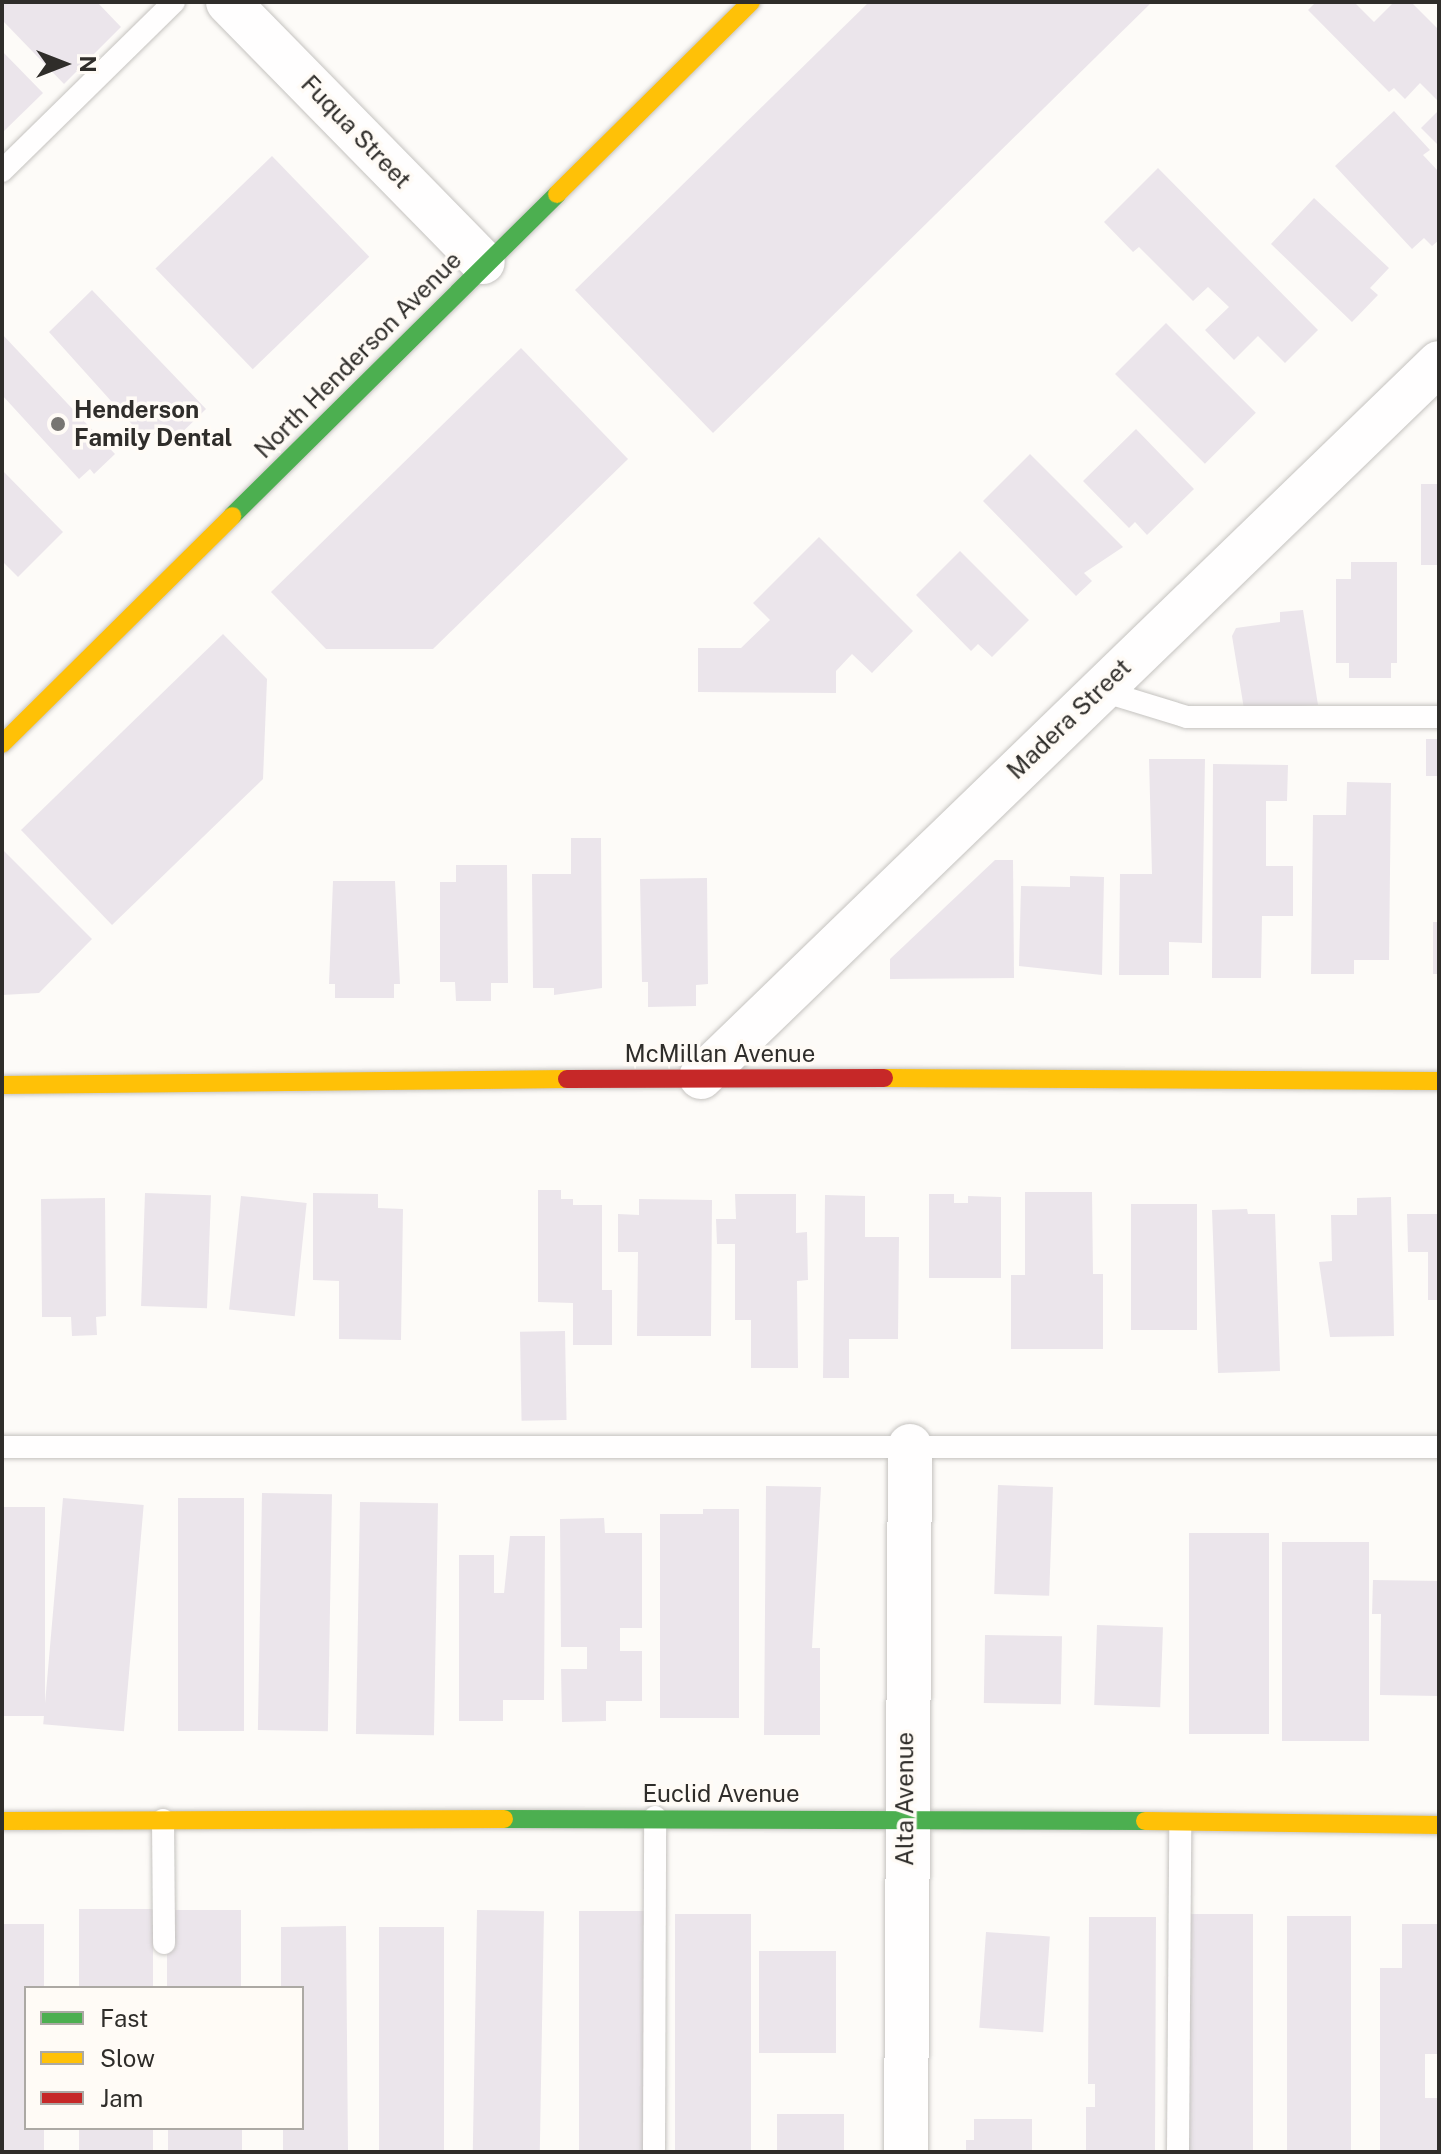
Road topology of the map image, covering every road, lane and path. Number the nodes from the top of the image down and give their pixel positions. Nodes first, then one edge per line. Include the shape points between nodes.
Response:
1 (174, 2) edge
2 (228, 2) edge
3 (751, 2) edge
4 (2, 171) edge
5 (483, 262) junction
6 (1439, 363) edge
7 (1099, 690) junction
8 (1439, 717) edge
9 (2, 744) edge
10 (701, 1077) junction
11 (1439, 1081) edge
12 (2, 1085) edge
13 (910, 1446) junction
14 (2, 1447) edge
15 (1439, 1447) edge
16 (655, 1817) junction
17 (904, 1818) junction
18 (163, 1820) junction
19 (2, 1821) edge
20 (1180, 1824) junction
21 (1439, 1825) edge
22 (164, 1943) dead end
23 (654, 2149) dead end
24 (1178, 2151) edge
25 (906, 2152) edge

1 - 4 lane
2 - 5 street, Fuqua Street
3 - 5 street, North Henderson Avenue
5 - 9 street, North Henderson Avenue
6 - 7 street, Madera Street
7 - 8 lane via 1187,717
7 - 10 street, Madera Street
10 - 11 street, McMillan Avenue
10 - 12 street, McMillan Avenue
13 - 14 lane
13 - 15 lane
13 - 17 street, Alta Avenue
16 - 17 street, Euclid Avenue
16 - 18 street, Euclid Avenue
16 - 23 lane
17 - 20 street, Euclid Avenue
17 - 25 street, Alta Avenue
18 - 19 street, Euclid Avenue
18 - 22 lane
20 - 21 street, Euclid Avenue
20 - 24 lane

